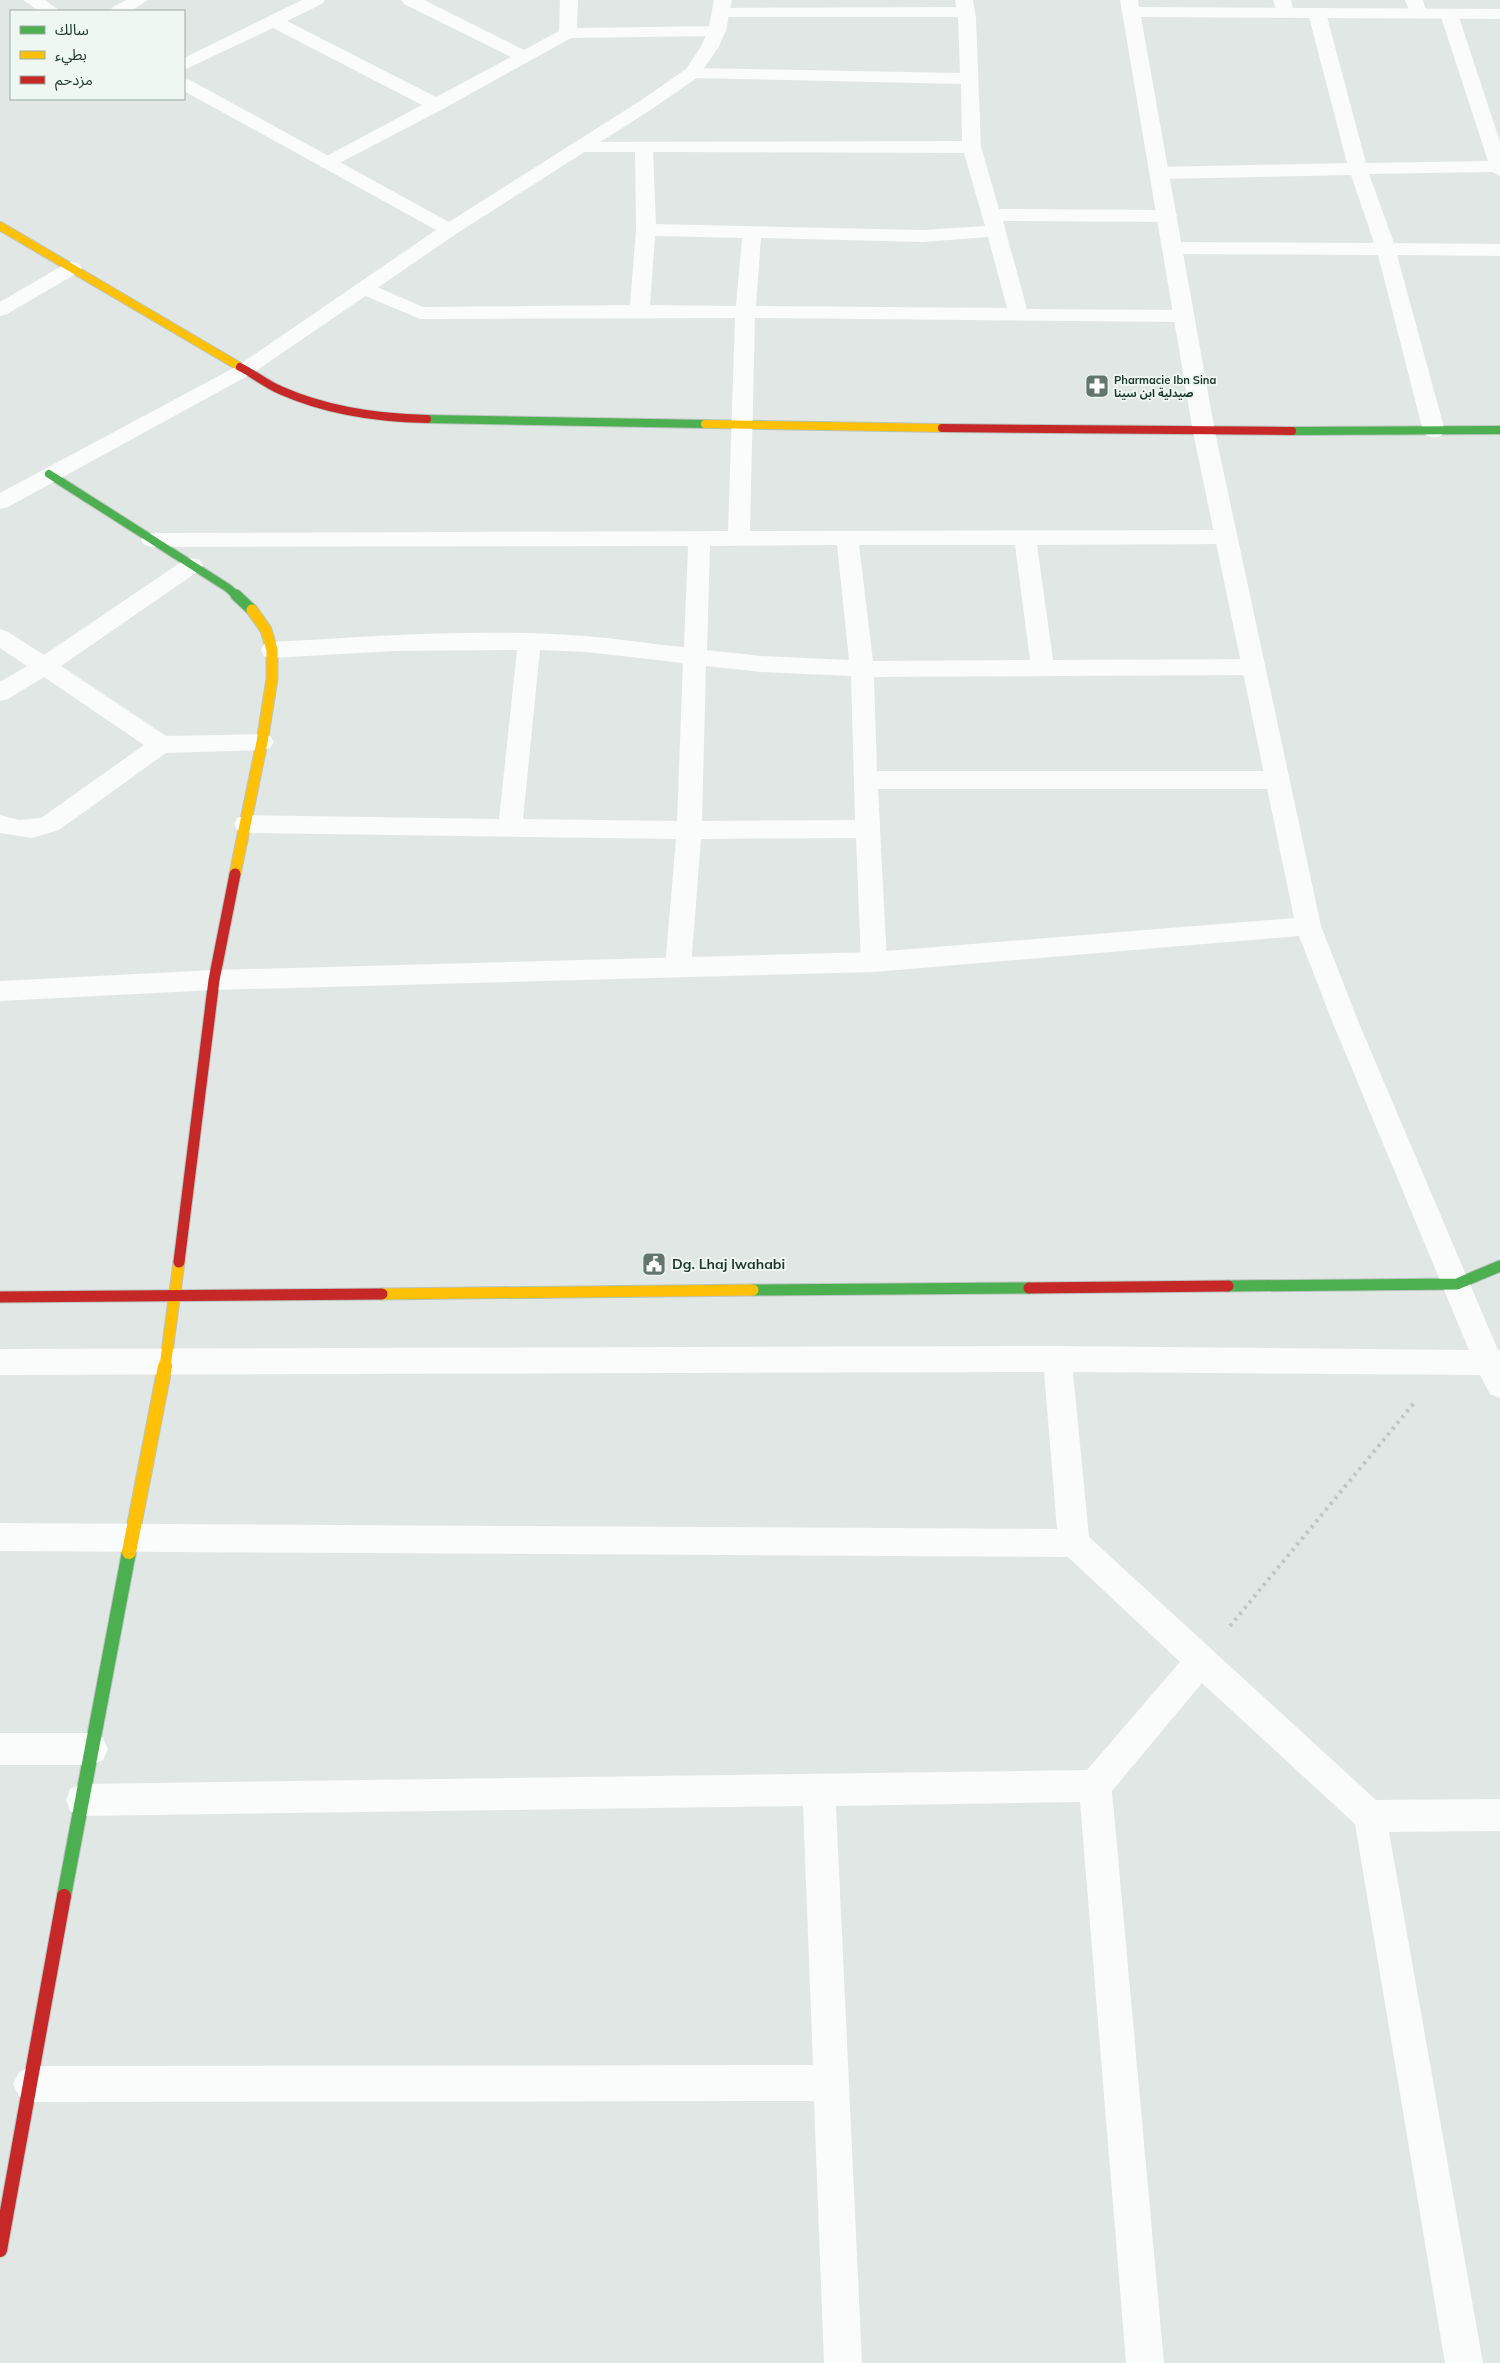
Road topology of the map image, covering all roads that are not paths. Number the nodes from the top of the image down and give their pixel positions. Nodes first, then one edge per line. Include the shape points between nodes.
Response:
1 (32, 0) edge
2 (139, 0) edge
3 (316, 0) edge
4 (410, 0) edge
5 (569, 0) edge
6 (965, 6) edge
7 (1131, 6) edge
8 (1284, 7) edge
9 (1416, 7) edge
10 (49, 10) edge
11 (121, 10) edge
12 (1317, 13) junction
13 (721, 14) edge
14 (1449, 14) junction
15 (1500, 14) edge
16 (273, 21) junction
17 (568, 33) junction
18 (525, 57) junction
19 (185, 65) edge
20 (692, 73) junction
21 (969, 80) junction
22 (185, 85) edge
23 (437, 105) junction
24 (581, 146) junction
25 (644, 146) junction
26 (972, 147) junction
27 (328, 163) junction
28 (1500, 168) edge
29 (1358, 169) junction
30 (1159, 173) junction
31 (1167, 216) junction
32 (994, 223) junction
33 (0, 226) edge
34 (449, 230) junction
35 (646, 230) junction
36 (752, 232) junction
37 (1172, 248) junction
38 (1386, 249) junction
39 (1500, 250) edge
40 (72, 268) junction
41 (363, 288) junction
42 (0, 310) edge
43 (640, 311) junction
44 (745, 312) junction
45 (1019, 315) junction
46 (1184, 316) junction
47 (246, 369) junction
48 (742, 425) junction
49 (1500, 430) edge
50 (1434, 431) junction
51 (1204, 432) junction
52 (49, 474) junction
53 (0, 502) edge
54 (1025, 537) junction
55 (1226, 537) junction
56 (847, 538) junction
57 (699, 539) junction
58 (739, 539) junction
59 (152, 540) junction
60 (192, 565) junction
61 (0, 637) edge
62 (529, 642) junction
63 (272, 650) junction
64 (694, 658) junction
65 (45, 666) junction
66 (1253, 667) junction
67 (1043, 668) junction
68 (862, 669) junction
69 (0, 693) edge
70 (262, 742) junction
71 (162, 745) junction
72 (865, 780) junction
73 (1277, 780) junction
74 (0, 824) edge
75 (246, 824) junction
76 (510, 827) junction
77 (868, 829) junction
78 (689, 830) junction
79 (1308, 926) junction
80 (874, 962) junction
81 (678, 967) junction
82 (214, 980) junction
83 (0, 991) edge
84 (1500, 1266) edge
85 (1457, 1284) junction
86 (0, 1297) edge
87 (176, 1297) junction
88 (1057, 1359) junction
89 (0, 1362) edge
90 (166, 1362) junction
91 (1496, 1370) edge
92 (0, 1537) edge
93 (133, 1538) junction
94 (1074, 1543) junction
95 (1201, 1661) junction
96 (0, 1749) edge
97 (92, 1749) junction
98 (1094, 1786) junction
99 (819, 1789) junction
100 (82, 1800) junction
101 (1500, 1815) edge
102 (1370, 1816) junction
103 (830, 2083) junction
104 (31, 2084) junction
105 (0, 2250) edge
106 (843, 2363) edge
107 (1145, 2363) edge
108 (1464, 2363) edge

1 - 10 street
2 - 11 street
3 - 16 street
4 - 18 street via 456,15
5 - 17 street
6 - 13 street
6 - 21 street
7 - 8 street
7 - 30 street
8 - 12 street
9 - 12 street
9 - 14 street
12 - 29 street
13 - 17 street
13 - 20 street via 709,48
14 - 15 street
14 - 28 street
16 - 19 street
16 - 23 street
17 - 18 street
18 - 23 street
20 - 21 street
20 - 24 street
21 - 26 street
22 - 27 street
23 - 27 street
24 - 25 street
24 - 34 street
25 - 26 street
25 - 35 street
26 - 32 street
27 - 34 street
28 - 29 street
29 - 30 street
29 - 38 street
30 - 31 street
31 - 32 street
31 - 37 street
32 - 36 street via 924,236
32 - 45 street
33 - 40 street
34 - 41 street
35 - 36 street
35 - 43 street
36 - 44 street
37 - 38 street
37 - 46 street
38 - 39 street
38 - 50 street
40 - 42 street
40 - 47 street
41 - 43 street via 420,313
41 - 47 street
43 - 44 street
44 - 45 street
44 - 48 street
45 - 46 street
46 - 51 street
47 - 48 street via 280,390 343,412 400,419
47 - 52 street
48 - 51 street
48 - 58 street
49 - 50 street
50 - 51 street
51 - 55 street
52 - 53 street
52 - 59 street
54 - 55 street
54 - 56 street
54 - 67 street
55 - 66 street
56 - 58 street
56 - 68 street
57 - 58 street
57 - 59 street
57 - 64 street
59 - 60 street
60 - 63 street via 228,588 254,612 266,630
60 - 65 street
61 - 65 street
62 - 63 street
62 - 64 street via 586,644
62 - 76 street
63 - 70 street via 272,679
64 - 68 street
64 - 78 street
65 - 69 street
65 - 71 street
66 - 67 street
66 - 73 street
67 - 68 street
68 - 72 street
70 - 71 street
70 - 75 street
71 - 74 street via 50,824 36,829
72 - 73 street
72 - 77 street
73 - 79 street
75 - 76 street
75 - 82 street
76 - 78 street
77 - 78 street
77 - 80 street
78 - 81 street
79 - 80 street
79 - 85 street
80 - 81 street
81 - 82 street
82 - 83 street
82 - 87 street
84 - 85 street
85 - 87 street
85 - 91 street
86 - 87 street
87 - 90 street
88 - 90 street
88 - 91 street via 1448,1361
88 - 94 street
89 - 90 street
90 - 93 street
92 - 93 street
93 - 94 street
93 - 97 street
94 - 95 street
95 - 98 street
95 - 102 street
96 - 97 street
97 - 100 street
98 - 99 street
98 - 107 street
99 - 100 street
99 - 103 street
100 - 104 street
101 - 102 street
102 - 108 street
103 - 104 street
103 - 106 street
104 - 105 street

